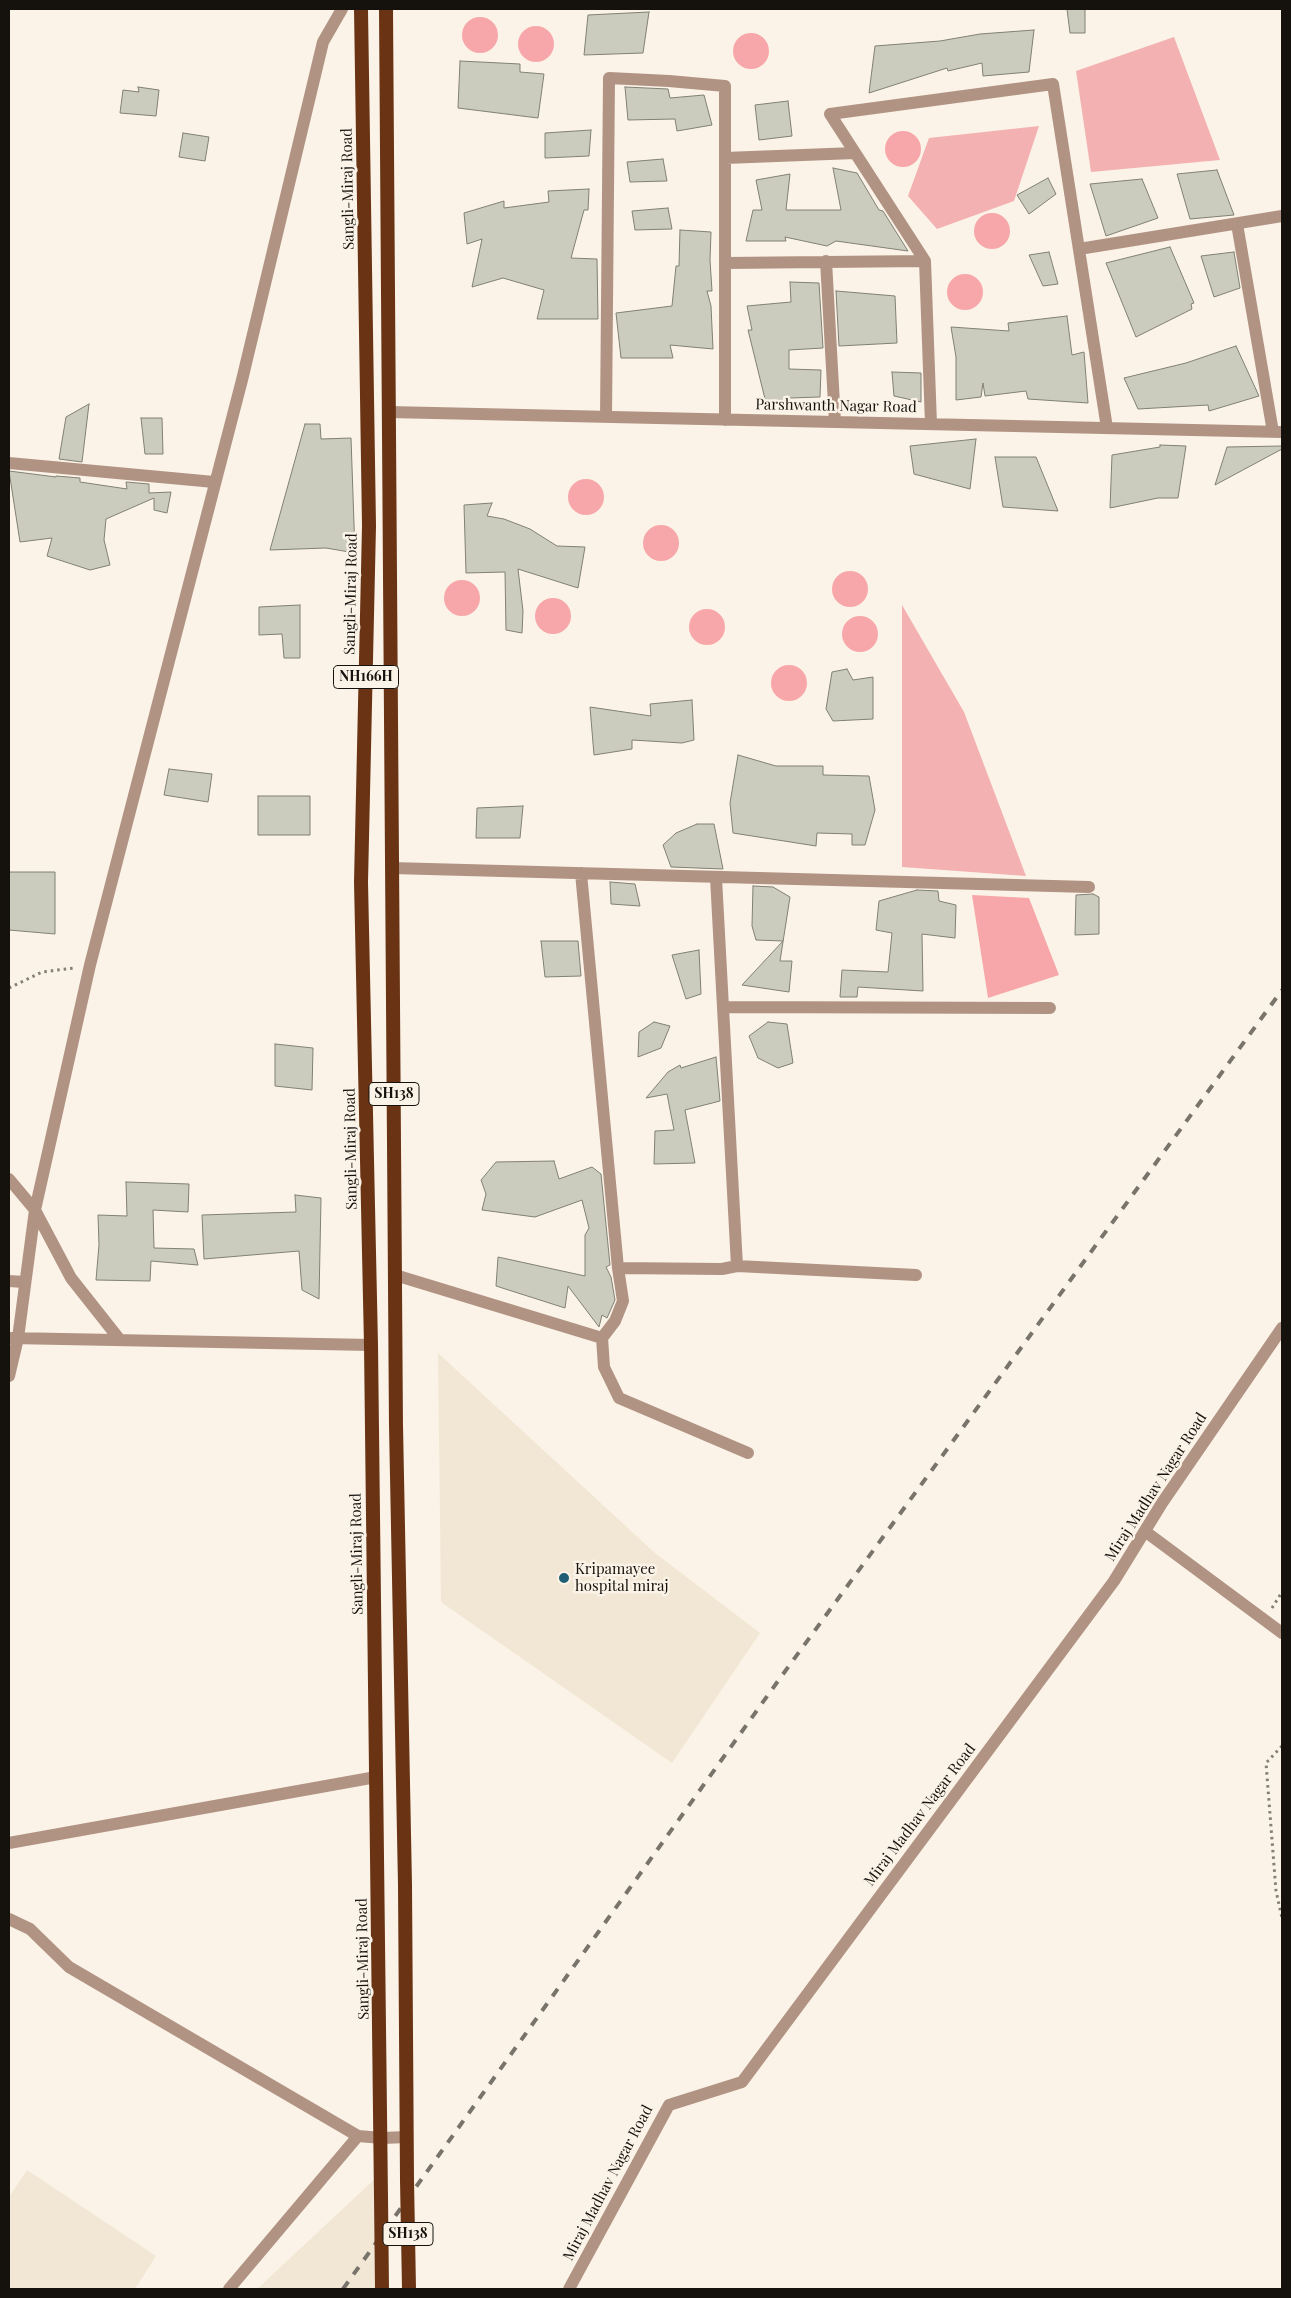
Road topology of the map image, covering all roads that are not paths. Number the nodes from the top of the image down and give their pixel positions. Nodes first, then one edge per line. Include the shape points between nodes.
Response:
1 (342, 9) edge
2 (361, 9) edge
3 (386, 9) edge
4 (855, 153) junction
5 (725, 158) junction
6 (1282, 216) edge
7 (1237, 224) junction
8 (1079, 249) junction
9 (826, 261) junction
10 (925, 261) junction
11 (725, 263) junction
12 (389, 412) junction
13 (606, 417) junction
14 (725, 420) junction
15 (835, 422) junction
16 (931, 424) junction
17 (1107, 428) junction
18 (1278, 432) edge
19 (9, 463) edge
20 (214, 482) junction
21 (392, 868) junction
22 (581, 873) junction
23 (716, 878) junction
24 (1089, 887) dead end
25 (723, 1007) junction
26 (1050, 1008) dead end
27 (9, 1179) edge
28 (35, 1210) junction
29 (737, 1266) junction
30 (618, 1268) junction
31 (395, 1275) junction
32 (916, 1275) dead end
33 (9, 1281) edge
34 (24, 1282) junction
35 (1282, 1328) edge
36 (13, 1338) edge
37 (602, 1338) junction
38 (120, 1340) junction
39 (371, 1345) junction
40 (9, 1376) edge
41 (748, 1453) dead end
42 (1146, 1532) junction
43 (1282, 1633) edge
44 (376, 1777) junction
45 (9, 1843) edge
46 (9, 1919) edge
47 (358, 2136) junction
48 (407, 2136) junction
49 (382, 2138) junction
50 (230, 2289) edge
51 (382, 2289) edge
52 (409, 2289) edge
53 (569, 2289) edge

1 - 20 street via 323,42 242,380
2 - 39 highway, Sangli-Miraj Road / NH166H via 369,526 361,882
3 - 12 highway, SH138
4 - 5 street
4 - 8 street via 830,114 1053,84
4 - 10 street
5 - 11 street
5 - 13 street via 725,86 609,78
6 - 7 street
7 - 8 street
7 - 18 street
8 - 17 street
9 - 10 street
9 - 11 street
9 - 15 street
10 - 16 street
11 - 14 street
12 - 13 street, Parshwanth Nagar Road
12 - 21 highway, SH138
13 - 14 street, Parshwanth Nagar Road
14 - 15 street, Parshwanth Nagar Road
15 - 16 street, Parshwanth Nagar Road
16 - 17 street, Parshwanth Nagar Road
17 - 18 street, Parshwanth Nagar Road
19 - 20 street
20 - 28 street via 90,965
21 - 22 street
21 - 31 highway, SH138
22 - 23 street
22 - 30 street
23 - 24 street
23 - 25 street
25 - 26 street
25 - 29 street
27 - 28 street
28 - 34 street
28 - 38 street via 71,1278
29 - 30 street via 722,1269
29 - 32 street
30 - 37 street via 623,1301 615,1321
31 - 37 street
31 - 48 highway, SH138
33 - 34 street
34 - 36 street
35 - 42 street, Miraj Madhav Nagar Road via 1162,1503
36 - 38 street
36 - 40 street
37 - 41 street via 604,1367 619,1398
38 - 39 street
39 - 44 highway, Sangli-Miraj Road
42 - 43 street
42 - 53 street, Miraj Madhav Nagar Road via 1114,1581 742,2082 669,2105
44 - 45 street
44 - 49 highway, Sangli-Miraj Road
46 - 47 street via 30,1929 69,1967
47 - 49 street
47 - 50 street
48 - 49 street
48 - 52 highway, SH138, bridge
49 - 51 highway, Sangli-Miraj Road, bridge

